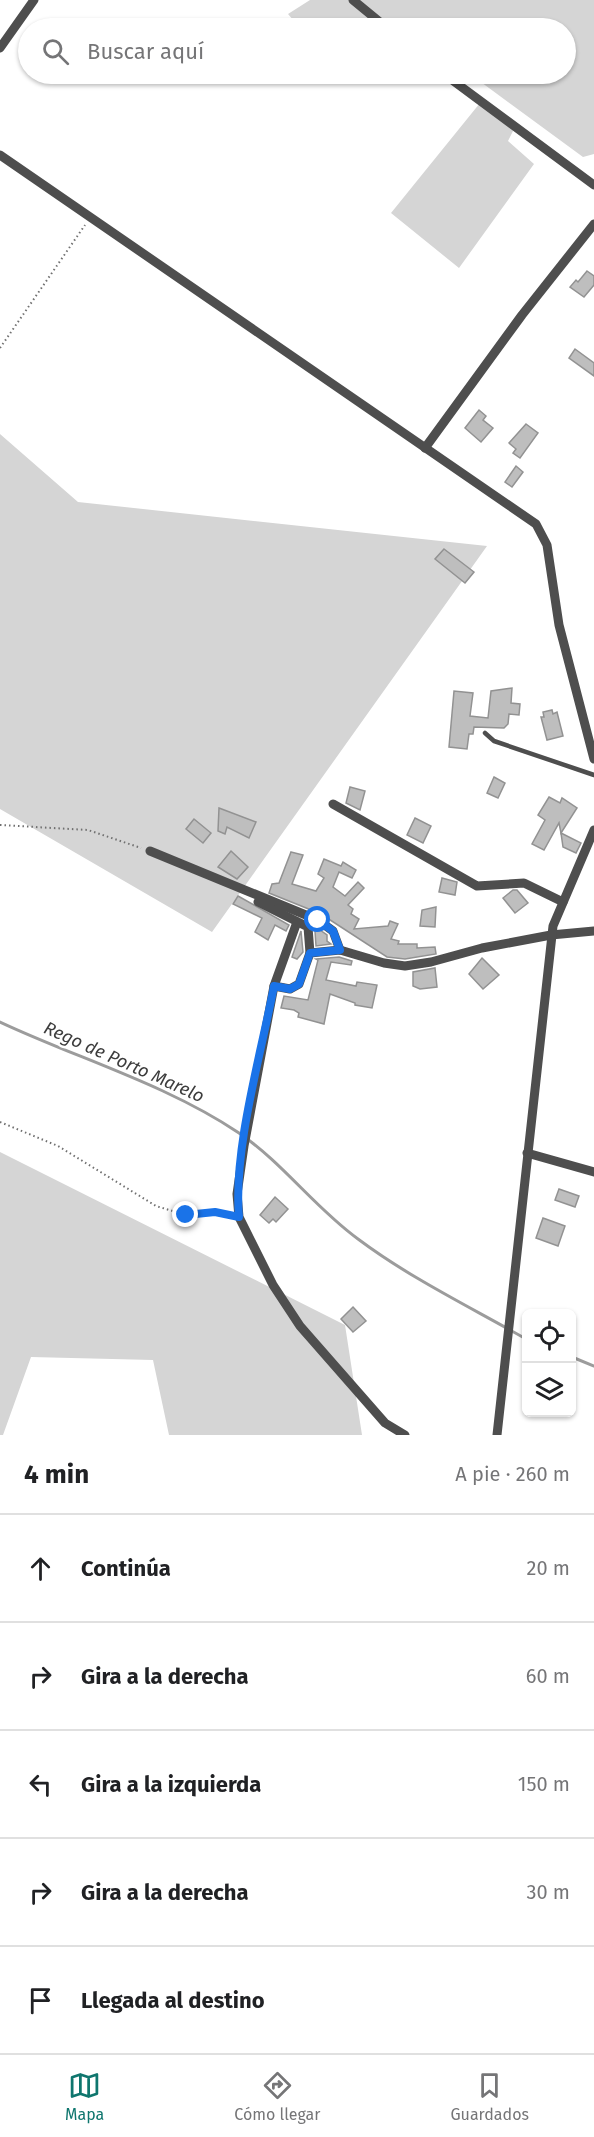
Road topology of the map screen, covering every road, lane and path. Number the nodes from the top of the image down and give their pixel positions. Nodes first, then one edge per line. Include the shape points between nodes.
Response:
1 (34, 0) edge
2 (353, 0) edge
3 (21, 18) edge
4 (375, 18) edge
5 (18, 23) edge
6 (0, 48) edge
7 (458, 84) edge
8 (0, 155) edge
9 (594, 185) edge
10 (90, 217) junction
11 (594, 224) edge
12 (0, 348) edge
13 (425, 448) junction
14 (484, 733) dead end
15 (594, 759) edge
16 (594, 775) edge
17 (333, 804) dead end
18 (0, 825) edge
19 (594, 830) edge
20 (150, 851) joint
21 (238, 889) junction
22 (562, 902) junction
23 (297, 922) junction
24 (594, 931) edge
25 (551, 935) junction
26 (340, 950) junction
27 (310, 953) junction
28 (274, 986) junction
29 (0, 1122) edge
30 (527, 1153) junction
31 (594, 1172) edge
32 (239, 1217) junction
33 (405, 1435) edge
34 (497, 1435) edge

1 - 3 street
2 - 4 street
5 - 6 street
7 - 9 street
8 - 10 street
10 - 12 path
10 - 13 street
11 - 13 street
13 - 15 street via 541,529 559,625
14 - 16 lane via 494,741
17 - 22 street via 477,886 524,883
18 - 20 path via 88,830
19 - 22 street
20 - 21 street
21 - 23 street
21 - 26 street via 318,920 333,931
22 - 25 street
23 - 27 street via 308,927
23 - 28 street
24 - 25 street
25 - 26 street via 405,966
25 - 30 street
26 - 27 street
27 - 28 street via 299,984 290,989
28 - 32 street via 244,1146 237,1194
29 - 32 path via 58,1146 156,1206 186,1215 215,1212
30 - 31 street
30 - 34 street
32 - 33 street via 273,1285 300,1326 385,1423

